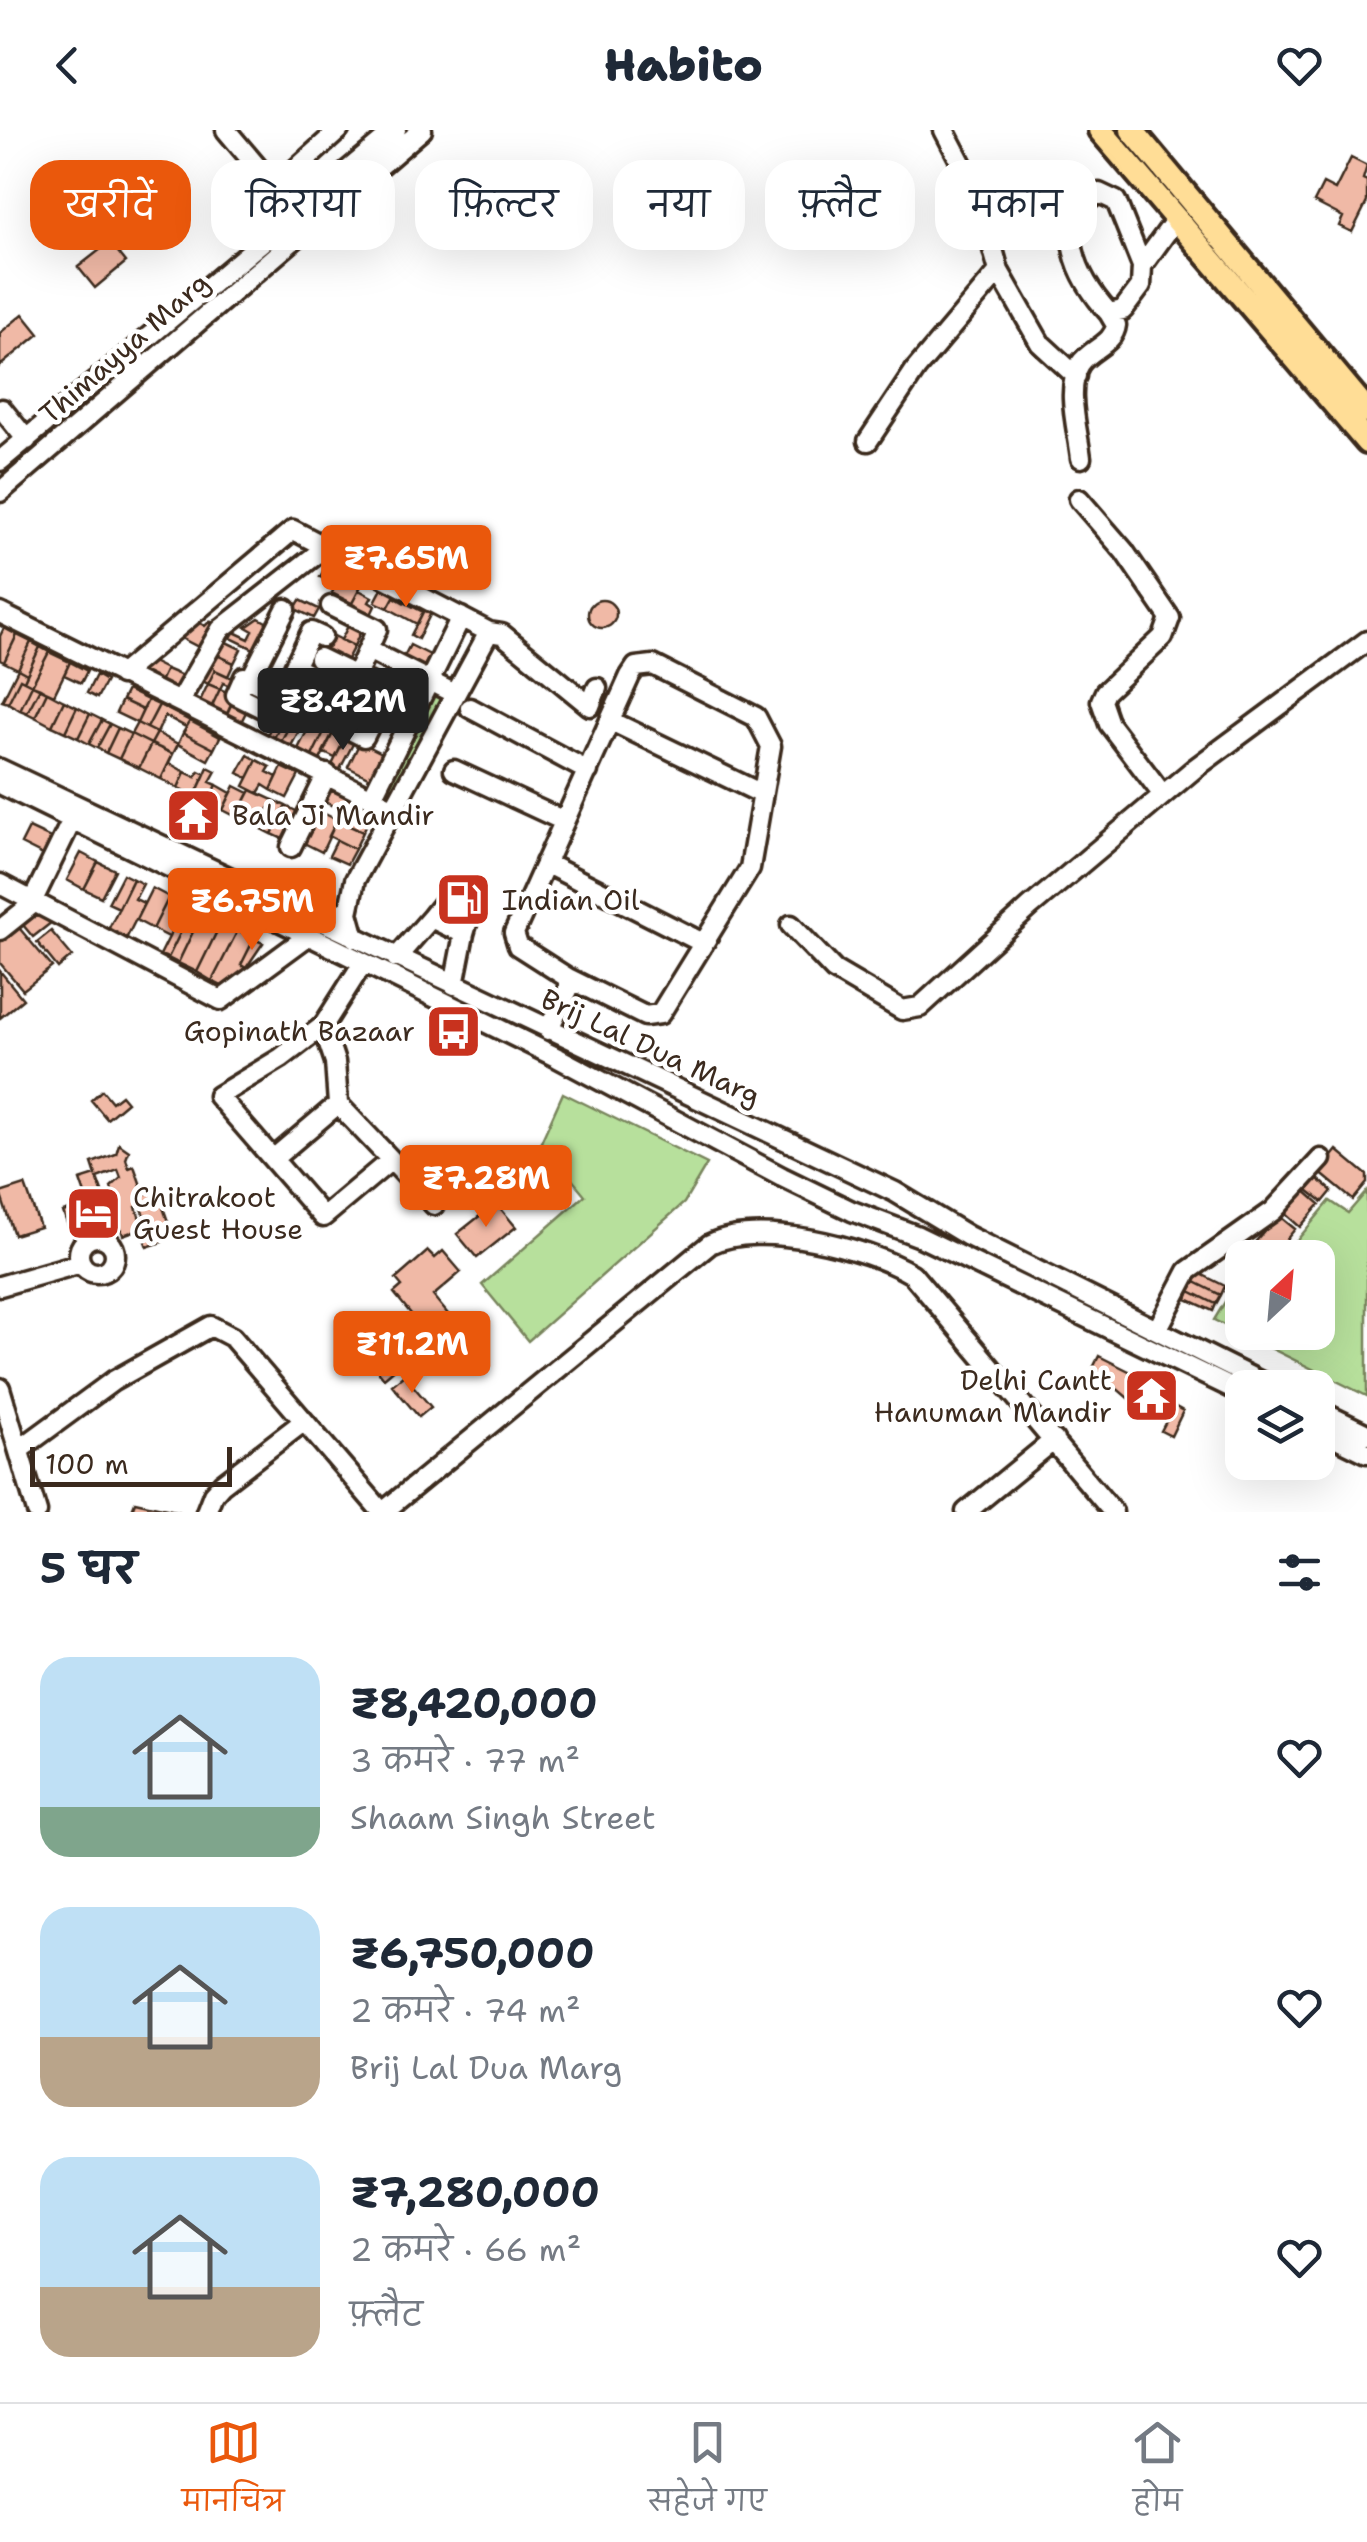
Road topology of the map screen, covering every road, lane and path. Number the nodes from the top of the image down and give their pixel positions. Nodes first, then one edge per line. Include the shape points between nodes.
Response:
1 (226, 130) edge
2 (339, 130) edge
3 (396, 130) edge
4 (422, 130) edge
5 (944, 130) edge
6 (1100, 130) edge
7 (1132, 130) edge
8 (365, 160) edge
9 (382, 160) edge
10 (1176, 218) junction
11 (265, 250) edge
12 (269, 250) edge
13 (1142, 266) junction
14 (999, 271) junction
15 (1109, 313) junction
16 (1076, 376) junction
17 (1367, 410) edge
18 (0, 411) edge
19 (27, 440) junction
20 (868, 441) dead end
21 (1367, 442) edge
22 (1081, 458) dead end
23 (0, 461) edge
24 (0, 492) edge
25 (1079, 499) dead end
26 (326, 547) junction
27 (330, 606) dead end
28 (286, 609) dead end
29 (0, 614) edge
30 (461, 618) junction
31 (489, 632) junction
32 (322, 637) dead end
33 (1367, 642) edge
34 (368, 650) junction
35 (320, 658) dead end
36 (350, 673) junction
37 (121, 675) junction
38 (429, 680) junction
39 (598, 688) dead end
40 (456, 694) junction
41 (179, 702) junction
42 (470, 708) dead end
43 (611, 721) junction
44 (0, 769) edge
45 (454, 770) dead end
46 (588, 770) junction
47 (327, 774) junction
48 (0, 784) edge
49 (762, 794) junction
50 (1163, 795) junction
51 (372, 797) junction
52 (394, 809) junction
53 (72, 820) junction
54 (564, 821) junction
55 (291, 848) dead end
56 (545, 863) junction
57 (0, 884) edge
58 (34, 901) junction
59 (288, 906) junction
60 (348, 919) junction
61 (790, 925) dead end
62 (0, 930) edge
63 (308, 936) junction
64 (355, 938) junction
65 (704, 942) junction
66 (396, 958) junction
67 (363, 962) junction
68 (568, 978) junction
69 (454, 985) junction
70 (323, 1026) junction
71 (548, 1030) junction
72 (338, 1104) junction
73 (273, 1159) junction
74 (1321, 1159) dead end
75 (391, 1160) junction
76 (434, 1205) dead end
77 (81, 1263) dead end
78 (0, 1286) edge
79 (1157, 1330) junction
80 (1237, 1370) edge
81 (1225, 1385) edge
82 (0, 1388) edge
83 (1335, 1418) edge
84 (303, 1422) junction
85 (1367, 1434) edge
86 (1335, 1437) edge
87 (1054, 1440) junction
88 (19, 1450) junction
89 (1367, 1453) edge
90 (37, 1512) edge
91 (206, 1512) edge
92 (383, 1512) edge
93 (966, 1512) edge
94 (1113, 1512) edge

1 - 2 street via 275,188
3 - 8 street, Thimayya Marg
4 - 9 street, Thimayya Marg
5 - 14 street via 978,195
6 - 10 main road
7 - 17 main road
10 - 13 street
10 - 21 main road
11 - 19 street, Thimayya Marg
12 - 24 street, Thimayya Marg
13 - 15 street via 1140,286 1122,310
13 - 15 street via 1116,202 1099,193 1082,203 1072,246 1092,294
14 - 16 street via 1040,344
14 - 20 street via 916,369
15 - 16 street via 1114,336 1082,362
16 - 22 street
18 - 19 street
19 - 23 street, Thimayya Marg
25 - 50 street via 1170,618 1163,637 1101,702 1109,724
26 - 30 street
26 - 37 street via 293,530
26 - 41 street via 221,629
27 - 34 street via 378,630
28 - 36 street via 237,682 364,737 380,688
29 - 37 street
30 - 31 street
30 - 38 street
31 - 39 street via 502,634 590,706
31 - 40 street
32 - 36 street via 312,632 294,667 335,688
33 - 50 street
34 - 36 street
34 - 38 street
35 - 36 street
37 - 41 street
38 - 40 street
38 - 51 street
40 - 52 street
41 - 47 street
42 - 46 street
43 - 46 street
43 - 49 street
43 - 49 street via 636,667 653,665 761,723 771,746
44 - 59 street, Brij Lal Dua Marg
45 - 54 street
46 - 54 street
47 - 51 street
47 - 55 street
48 - 53 street, Brij Lal Dua Marg
49 - 65 street via 750,868
50 - 61 street via 920,1007 890,1004 834,970
51 - 52 street
52 - 60 street via 355,880
53 - 58 street
53 - 63 street, Brij Lal Dua Marg
54 - 56 street
56 - 65 street
56 - 68 street via 514,940
57 - 58 street
58 - 62 street
58 - 63 street via 222,1000
59 - 60 street via 328,906
59 - 64 street, Brij Lal Dua Marg
60 - 64 street
63 - 67 street, Brij Lal Dua Marg
64 - 66 street, Brij Lal Dua Marg
65 - 68 street via 667,1005 652,1018
66 - 69 street, Brij Lal Dua Marg
66 - 69 street via 431,918 464,934
67 - 70 street
67 - 81 street, Brij Lal Dua Marg via 799,1185
68 - 71 street
69 - 71 street, Brij Lal Dua Marg
70 - 72 street via 336,1062
70 - 73 street via 218,1096
71 - 79 street, Brij Lal Dua Marg via 895,1192
72 - 73 street
72 - 75 street
73 - 75 street via 323,1217
74 - 79 street via 1274,1211 1188,1271
75 - 76 street
77 - 78 street
79 - 80 street, Brij Lal Dua Marg
82 - 88 street
83 - 85 street
84 - 88 street via 232,1338 211,1326 113,1381
84 - 91 street via 222,1484
84 - 92 street
86 - 89 street
87 - 92 street via 912,1274 845,1247 726,1236
87 - 93 street
87 - 94 street
88 - 90 street

